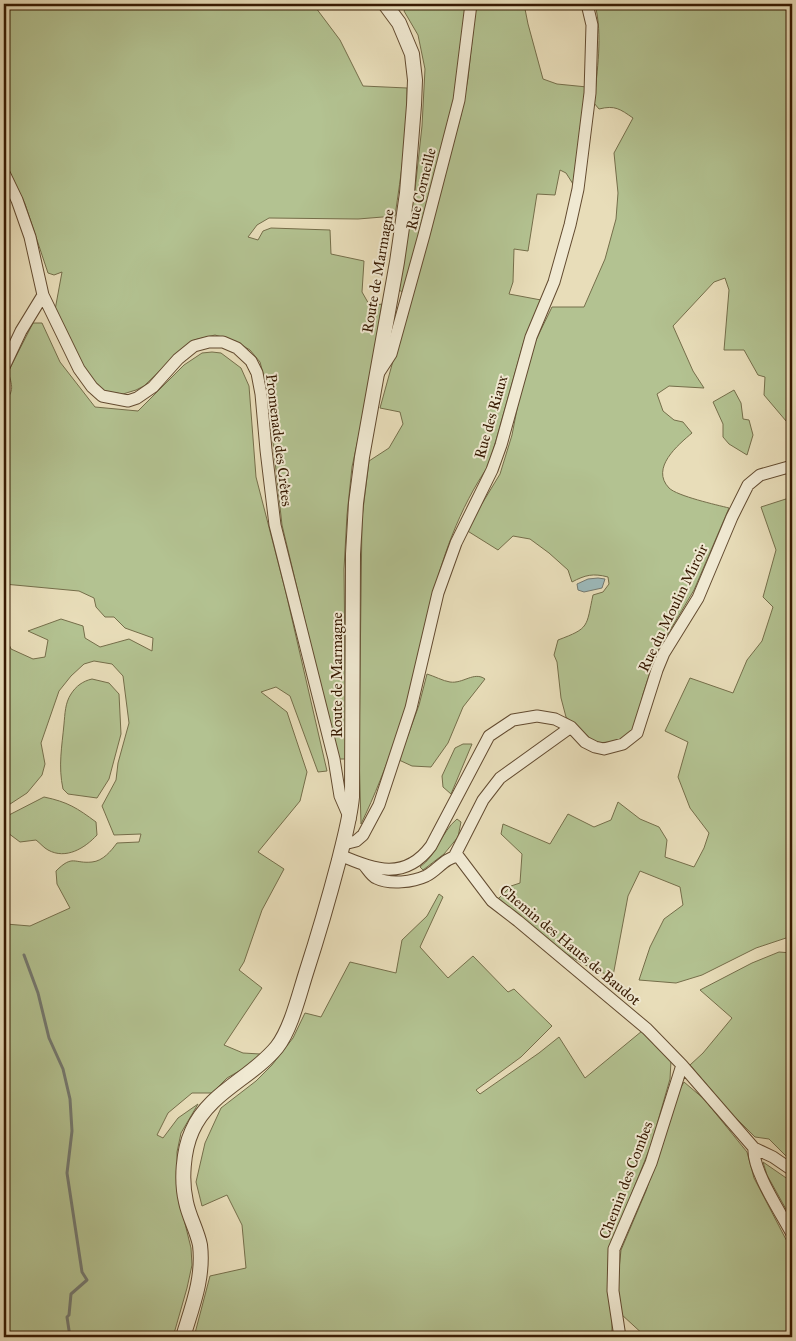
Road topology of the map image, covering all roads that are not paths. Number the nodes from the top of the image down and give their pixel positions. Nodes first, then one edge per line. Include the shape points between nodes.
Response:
1 (386, 4) edge
2 (470, 4) edge
3 (587, 4) edge
4 (4, 173) edge
5 (43, 295) junction
6 (4, 367) edge
7 (377, 375) junction
8 (792, 466) edge
9 (571, 727) junction
10 (350, 819) junction
11 (342, 849) junction
12 (454, 857) junction
13 (363, 864) junction
14 (682, 1065) junction
15 (754, 1148) junction
16 (792, 1170) edge
17 (792, 1234) edge
18 (183, 1337) edge
19 (620, 1337) edge

1 - 7 street, Route de Marmagne via 399,23 412,54 415,80 407,193
2 - 7 street, Rue Corneille via 456,109 391,354
3 - 11 street, Rue des Riaux via 592,25 590,93 578,189 554,282 531,337 492,470 456,543 438,593 413,701 379,805 363,835
4 - 5 street, Promenade des Crêtes via 30,237
5 - 6 street
5 - 10 street, Promenade des Crêtes via 79,369 102,396 128,402 137,398 153,387 194,346 209,342 224,342 237,348 251,361 261,394 275,525 334,759 340,796
7 - 10 street, Route de Marmagne via 356,503
8 - 9 street, Rue du Moulin Miroir via 760,475 748,484 698,598 664,653 637,733 623,744 604,749 585,742
9 - 12 street via 500,778 483,800
9 - 13 street, Rue du Moulin Miroir via 537,716 513,720 497,730 488,736 480,749 423,857 400,870
10 - 11 street, Route de Marmagne
11 - 13 street, Rue du Moulin Miroir
11 - 18 street, Route de Marmagne via 327,909 293,1015 279,1044 266,1060 226,1089 206,1109 192,1131 183,1180 186,1202 200,1244 200,1274
12 - 13 street via 427,876 391,882 375,878
12 - 14 street, Chemin des Hauts de Baudot via 458,856 496,904 647,1029
14 - 15 street, Chemin des Hauts de Baudot
14 - 19 street, Chemin des Combes via 651,1163 614,1249 613,1291
15 - 16 street
15 - 17 street via 758,1169

